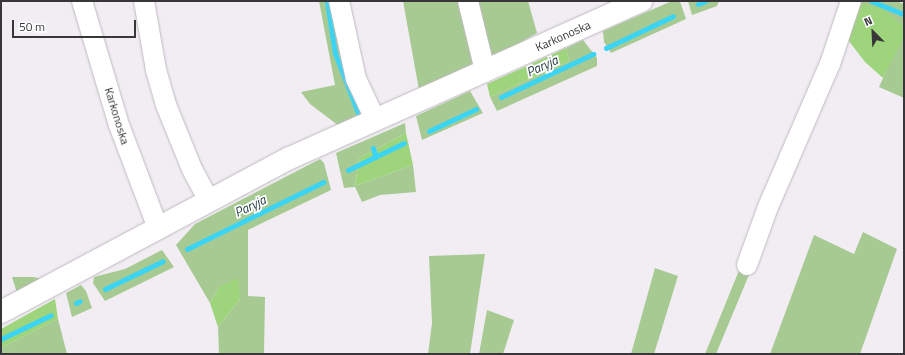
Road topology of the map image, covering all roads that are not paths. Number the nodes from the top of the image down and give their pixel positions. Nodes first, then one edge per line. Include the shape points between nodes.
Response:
1 (82, 1) edge
2 (144, 1) edge
3 (339, 1) edge
4 (468, 1) edge
5 (641, 1) edge
6 (851, 1) edge
7 (485, 71) junction
8 (375, 119) junction
9 (209, 201) junction
10 (158, 228) junction
11 (746, 265) dead end
12 (1, 312) edge

1 - 10 street, Karkonoska via 119,124
2 - 9 street via 156,70 166,106
3 - 8 street via 356,78
4 - 7 street
5 - 7 street, Karkonoska
6 - 11 street via 830,64 768,207
7 - 8 street, Karkonoska
8 - 9 street, Karkonoska via 290,158
9 - 10 street, Karkonoska
10 - 12 street, Karkonoska

